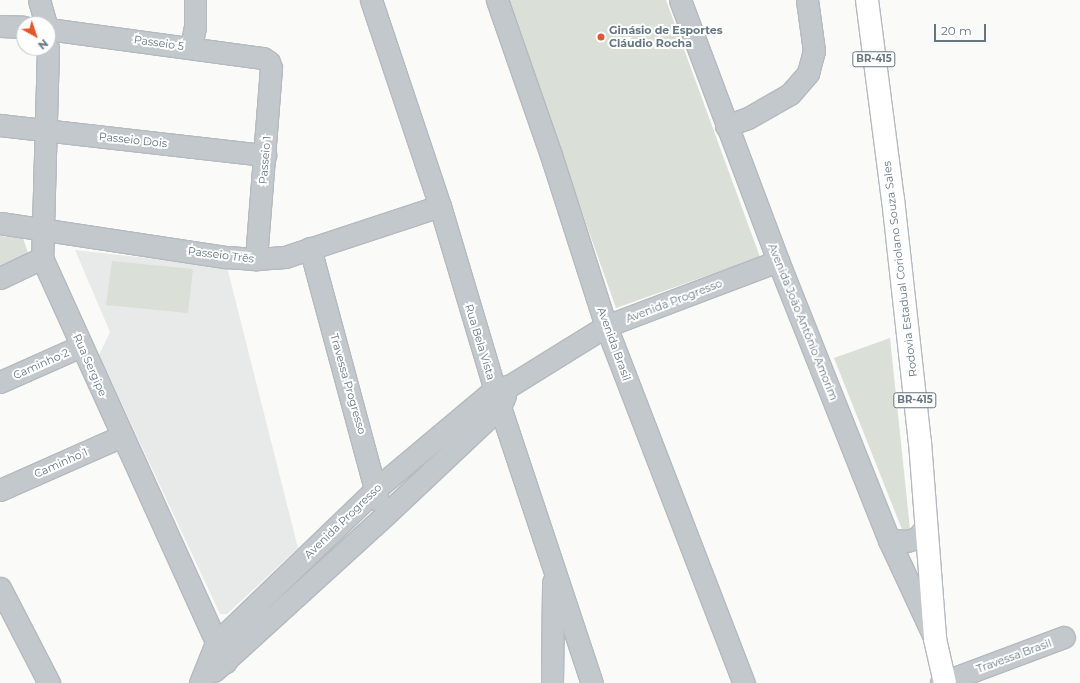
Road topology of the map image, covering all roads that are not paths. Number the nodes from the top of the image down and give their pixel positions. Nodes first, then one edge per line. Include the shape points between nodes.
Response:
1 (39, 0) edge
2 (195, 0) edge
3 (371, 0) edge
4 (497, 0) edge
5 (680, 0) edge
6 (807, 0) edge
7 (867, 0) edge
8 (44, 16) edge
9 (0, 26) edge
10 (16, 27) edge
11 (56, 29) edge
12 (191, 48) junction
13 (48, 56) edge
14 (269, 62) joint
15 (0, 125) edge
16 (726, 126) junction
17 (47, 130) junction
18 (265, 155) junction
19 (440, 206) junction
20 (0, 223) edge
21 (44, 228) junction
22 (310, 248) junction
23 (42, 258) junction
24 (256, 259) junction
25 (778, 261) junction
26 (0, 278) edge
27 (606, 326) junction
28 (81, 346) junction
29 (0, 382) edge
30 (502, 394) junction
31 (122, 436) junction
32 (377, 488) junction
33 (0, 490) edge
34 (380, 520) junction
35 (926, 527) junction
36 (889, 540) junction
37 (554, 566) junction
38 (0, 588) edge
39 (1064, 637) dead end
40 (935, 640) junction
41 (216, 643) junction
42 (225, 662) junction
43 (200, 682) edge
44 (943, 682) edge
45 (49, 683) edge
46 (552, 683) edge
47 (592, 683) edge
48 (744, 683) edge

1 - 8 street
2 - 12 street via 195,27
3 - 19 street, Rua Bela Vista
4 - 27 street, Avenida Brasil via 551,155
5 - 16 street, Avenida João Antônio Amorim
6 - 16 street via 814,51 808,73 790,94 748,118
7 - 35 main road, Rodovia Estadual Coriolano Souza Sales / BR-415 via 893,200 920,442
9 - 10 street
11 - 12 street, Passeio 5
12 - 14 street, Passeio 5 via 263,58
13 - 17 street, Rua Sergipe
14 - 18 street, Passeio 1 via 271,68
15 - 17 street, Passeio Dois
16 - 25 street, Avenida João Antônio Amorim
17 - 18 street, Passeio Dois
17 - 21 street, Rua Sergipe
18 - 24 street, Passeio 1
19 - 22 street, Passeio Três
19 - 30 street, Rua Bela Vista
20 - 21 street, Passeio Três
21 - 23 street, Rua Sergipe
21 - 24 street, Passeio Três via 226,257
22 - 24 street, Passeio Três via 285,257
22 - 32 street, Travessa Progresso
23 - 26 street
23 - 28 street, Rua Sergipe
25 - 27 street, Avenida Progresso
25 - 36 street, Avenida João Antônio Amorim
27 - 30 street, Avenida Progresso
27 - 48 street, Avenida Brasil
28 - 29 street, Caminho 2
28 - 31 street, Rua Sergipe
30 - 32 street, Avenida Progresso
30 - 34 street, Avenida Progresso
30 - 37 street, Rua Bela Vista
31 - 33 street, Caminho 1
31 - 41 street, Rua Sergipe
32 - 34 street, Travessa Progresso
32 - 41 street, Avenida Progresso
34 - 42 street, Avenida Progresso
35 - 36 street via 916,538 907,541
35 - 40 main road, Rodovia Estadual Coriolano Souza Sales / BR-415
36 - 40 street, Avenida João Antônio Amorim
37 - 46 street
37 - 47 street, Rua Bela Vista
38 - 45 street
39 - 44 street, Travessa Brasil
40 - 44 main road, Rodovia Estadual Coriolano Souza Sales / BR-415
41 - 42 street, Rua Sergipe
41 - 43 street, Avenida Progresso
42 - 43 street, Avenida Progresso

